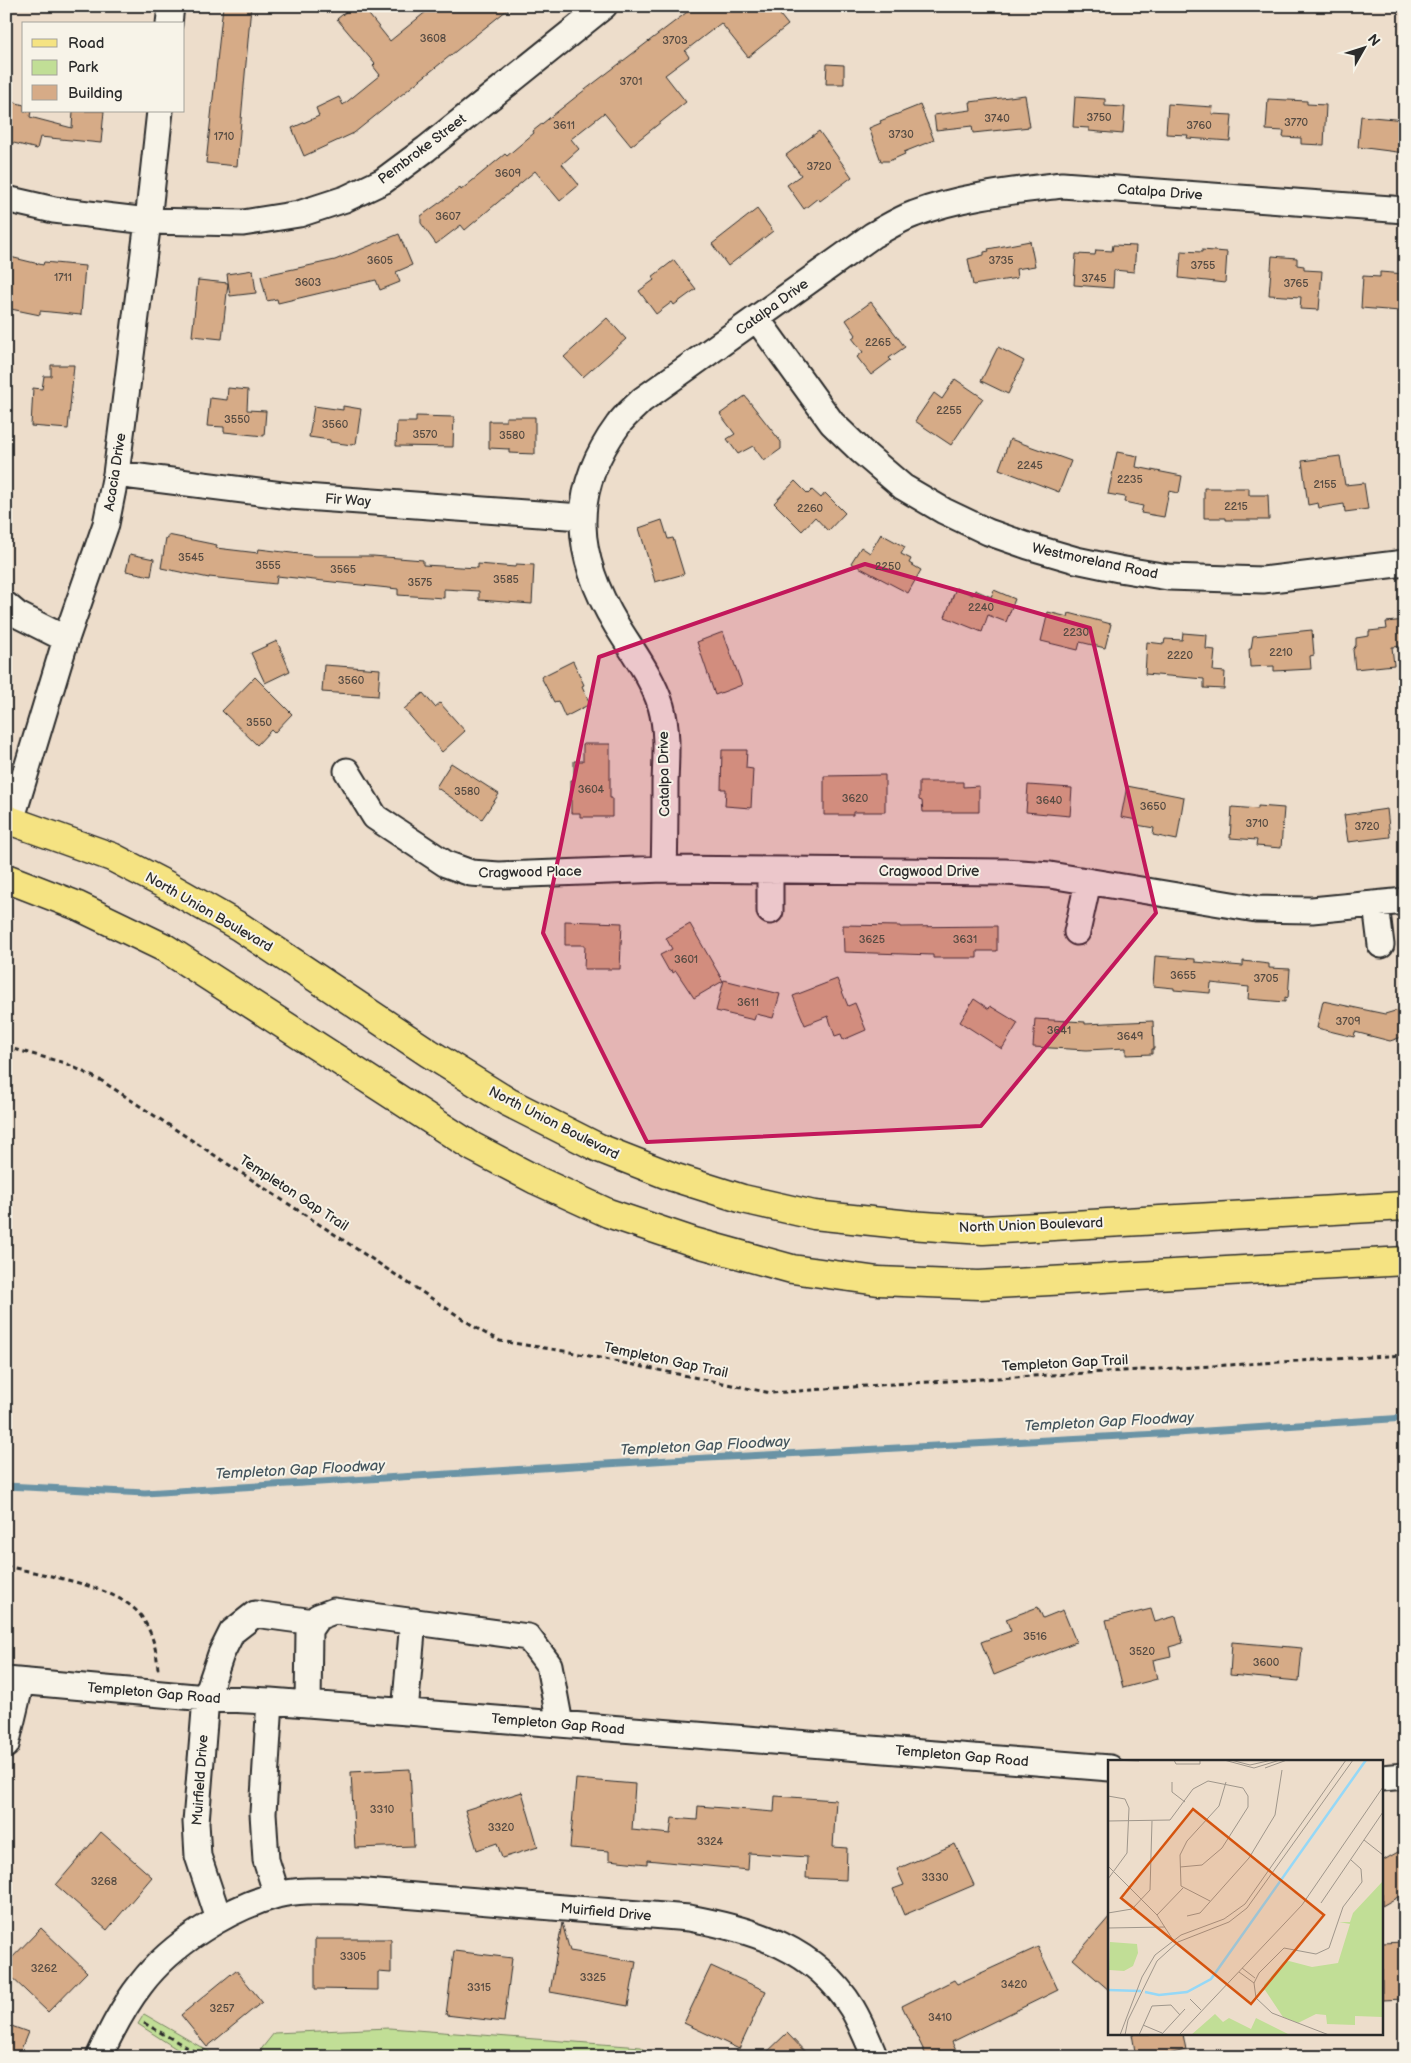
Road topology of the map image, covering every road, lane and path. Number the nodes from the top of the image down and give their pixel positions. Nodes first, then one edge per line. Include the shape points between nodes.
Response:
1 (170, 6) edge
2 (604, 6) edge
3 (169, 22) edge
4 (160, 112) edge
5 (6, 199) edge
6 (1405, 210) edge
7 (148, 221) junction
8 (756, 319) junction
9 (116, 474) junction
10 (581, 517) junction
11 (1405, 563) edge
12 (6, 605) edge
13 (66, 639) junction
14 (347, 772) dead end
15 (8, 820) edge
16 (664, 869) junction
17 (770, 870) junction
18 (6, 878) edge
19 (1088, 882) junction
20 (1405, 901) edge
21 (1376, 904) junction
22 (770, 911) dead end
23 (1077, 932) dead end
24 (1381, 945) dead end
25 (6, 1047) edge
26 (1405, 1206) edge
27 (1405, 1261) edge
28 (1405, 1355) edge
29 (6, 1566) edge
30 (314, 1622) junction
31 (413, 1622) junction
32 (14, 1681) edge
33 (160, 1694) junction
34 (206, 1698) junction
35 (270, 1701) junction
36 (308, 1704) junction
37 (405, 1712) junction
38 (560, 1724) junction
39 (7, 1739) edge
40 (1108, 1768) edge
41 (1405, 1776) edge
42 (1384, 1778) edge
43 (277, 1895) junction
44 (219, 1919) junction
45 (142, 2021) dead end
46 (99, 2057) edge
47 (204, 2057) edge
48 (875, 2057) edge

1 - 3 street
2 - 7 street, Pembroke Street via 426,149 383,181 345,199 299,214 243,224
4 - 7 street, Acacia Drive
5 - 7 street, Pembroke Street via 54,210
6 - 8 street, Catalpa Drive via 1062,185 1006,191 954,201 897,222 873,235
7 - 9 street, Acacia Drive
8 - 10 street, Catalpa Drive via 642,400 619,423 602,448 589,480
8 - 11 street, Westmoreland Road via 832,423 861,451 903,487 988,532 1076,560 1168,577 1263,580
9 - 10 street, Fir Way via 290,496
9 - 13 street, Acacia Drive via 106,524
10 - 16 street, Catalpa Drive via 587,558 597,590 650,682 660,706 666,737
12 - 13 street
13 - 15 street, Acacia Drive
14 - 16 street, Cragwood Place via 375,817 446,864 471,873 499,875
15 - 26 main road, North Union Boulevard via 112,858 183,894 240,927 508,1102 600,1148 673,1177 743,1199 814,1214 983,1230
16 - 17 street, Cragwood Drive
17 - 19 street, Cragwood Drive via 1005,872
17 - 22 street
18 - 27 main road via 78,906 165,948 481,1151 608,1214 703,1245 792,1269 878,1281 978,1285
19 - 21 street, Cragwood Drive via 1256,909 1312,910
19 - 23 street
20 - 21 street, Cragwood Drive
21 - 24 street
25 - 28 path, Templeton Gap Trail via 65,1063 102,1081 480,1331 500,1340 771,1393
29 - 33 path via 97,1588 130,1606 151,1632
30 - 31 street via 334,1611
30 - 34 street, Muirfield Drive via 255,1614 232,1632
30 - 36 street via 310,1630
31 - 37 street
31 - 38 street via 528,1637 549,1665
32 - 33 street, Templeton Gap Road
32 - 39 street
33 - 34 street, Templeton Gap Road
34 - 35 street, Templeton Gap Road
34 - 44 street, Muirfield Drive via 196,1822 198,1856
35 - 36 street, Templeton Gap Road
35 - 43 street via 263,1813 266,1860
36 - 37 street, Templeton Gap Road
37 - 38 street, Templeton Gap Road
38 - 40 street, Templeton Gap Road
41 - 42 street
43 - 44 street, Muirfield Drive
43 - 48 street, Muirfield Drive via 353,1891 689,1918 754,1932 783,1945 823,1974 851,2007
44 - 46 street, Muirfield Drive via 182,1944 142,1982 122,2010
45 - 47 path

